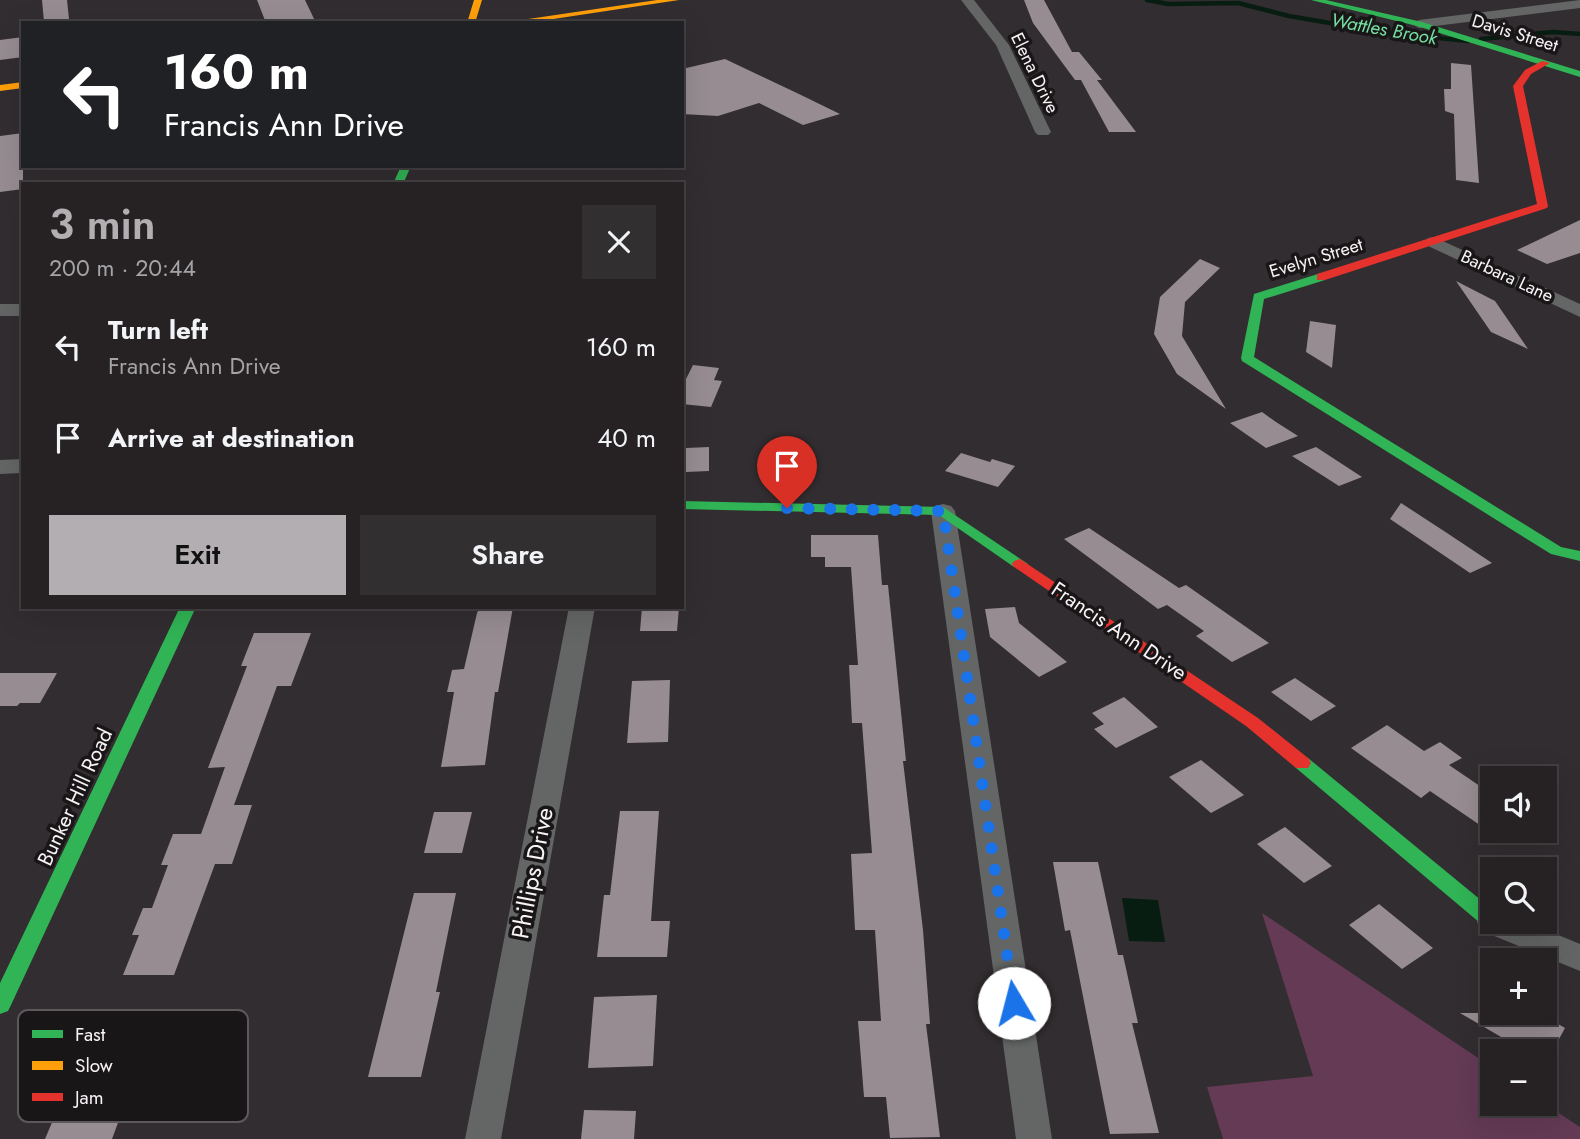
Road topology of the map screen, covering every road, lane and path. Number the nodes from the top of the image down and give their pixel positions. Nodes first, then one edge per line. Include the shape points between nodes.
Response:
1 (478, 0) edge
2 (675, 0) edge
3 (967, 0) edge
4 (1315, 0) edge
5 (1580, 4) edge
6 (472, 21) edge
7 (521, 21) edge
8 (1427, 26) junction
9 (1545, 63) junction
10 (1580, 74) edge
11 (21, 85) edge
12 (0, 88) edge
13 (1043, 132) dead end
14 (1434, 242) junction
15 (0, 310) edge
16 (21, 310) edge
17 (1580, 311) edge
18 (21, 466) edge
19 (0, 467) edge
20 (684, 505) edge
21 (943, 511) junction
22 (1580, 556) edge
23 (187, 609) edge
24 (582, 609) edge
25 (1480, 911) edge
26 (1522, 934) edge
27 (1580, 958) edge
28 (2, 995) edge
29 (483, 1139) edge
30 (1034, 1139) edge

1 - 6 street
2 - 7 street
3 - 13 street, Elena Drive via 981,13 1014,65
4 - 8 street, Davis Street
5 - 8 street
8 - 9 street, Davis Street
9 - 10 street, Davis Street
9 - 14 street, Evelyn Street via 1528,72 1518,86 1543,206
11 - 12 street
14 - 17 street, Barbara Lane
14 - 22 street, Evelyn Street via 1258,297 1247,358 1556,551
15 - 16 street
18 - 19 street
20 - 21 street
21 - 25 street, Francis Ann Drive via 1252,722
21 - 30 street
23 - 28 street, Bunker Hill Road
24 - 29 street, Phillips Drive
26 - 27 street, Francis Ann Drive

